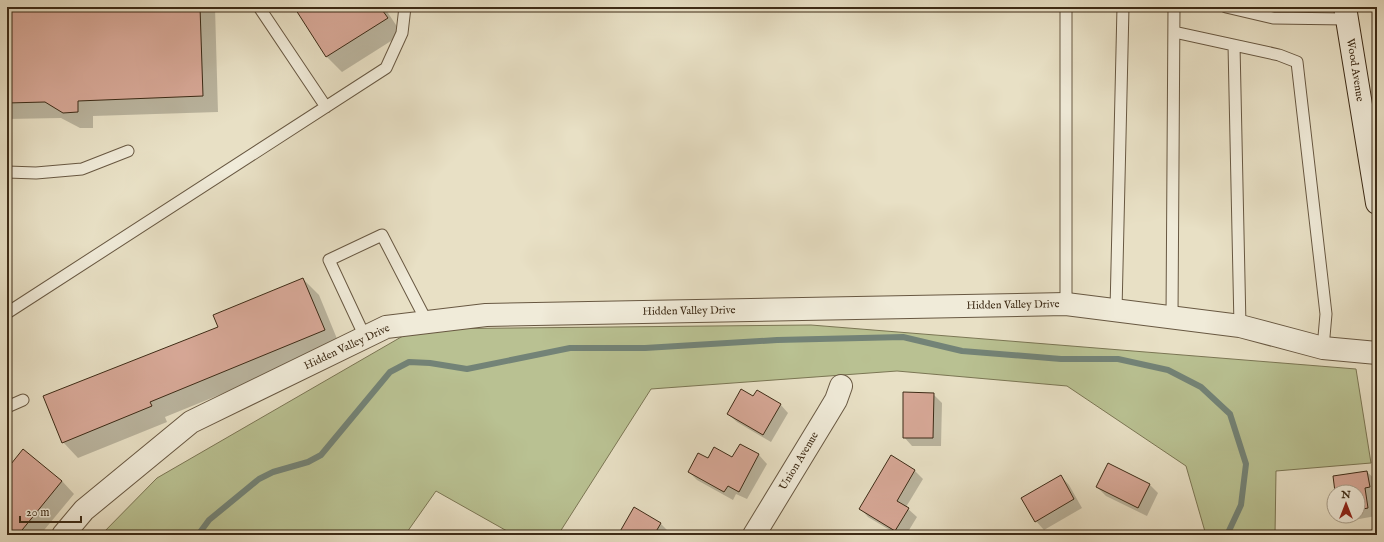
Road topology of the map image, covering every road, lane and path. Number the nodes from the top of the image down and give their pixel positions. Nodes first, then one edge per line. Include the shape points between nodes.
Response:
1 (259, 7) edge
2 (404, 7) edge
3 (1066, 7) edge
4 (1123, 7) edge
5 (1174, 7) edge
6 (1226, 7) edge
7 (1346, 13) edge
8 (1174, 32) junction
9 (1234, 45) junction
10 (326, 107) junction
11 (128, 151) dead end
12 (7, 172) edge
13 (1377, 203) edge
14 (1066, 304) junction
15 (1116, 310) junction
16 (7, 313) edge
17 (1172, 317) junction
18 (426, 322) junction
19 (1240, 326) junction
20 (365, 337) junction
21 (1324, 348) junction
22 (1377, 353) edge
23 (841, 386) dead end
24 (23, 400) dead end
25 (7, 407) edge
26 (63, 535) edge
27 (754, 535) edge

1 - 10 lane
2 - 10 lane via 402,33 386,68
3 - 14 lane
4 - 15 lane
5 - 8 lane
6 - 7 lane via 1273,18
7 - 13 street, Wood Avenue
8 - 9 lane
8 - 17 lane
9 - 19 lane
9 - 21 lane via 1279,55 1297,62 1326,314
10 - 16 lane
11 - 12 lane via 82,169 36,174
14 - 15 street, Hidden Valley Drive
14 - 18 street, Hidden Valley Drive via 486,315
15 - 17 street, Hidden Valley Drive
17 - 19 street, Hidden Valley Drive
18 - 20 street, Hidden Valley Drive via 386,327
18 - 20 lane via 382,235 329,260
19 - 21 street, Hidden Valley Drive
20 - 26 street, Hidden Valley Drive via 192,422 84,510
21 - 22 street, Hidden Valley Drive
23 - 27 street, Union Avenue via 828,415
24 - 25 lane

